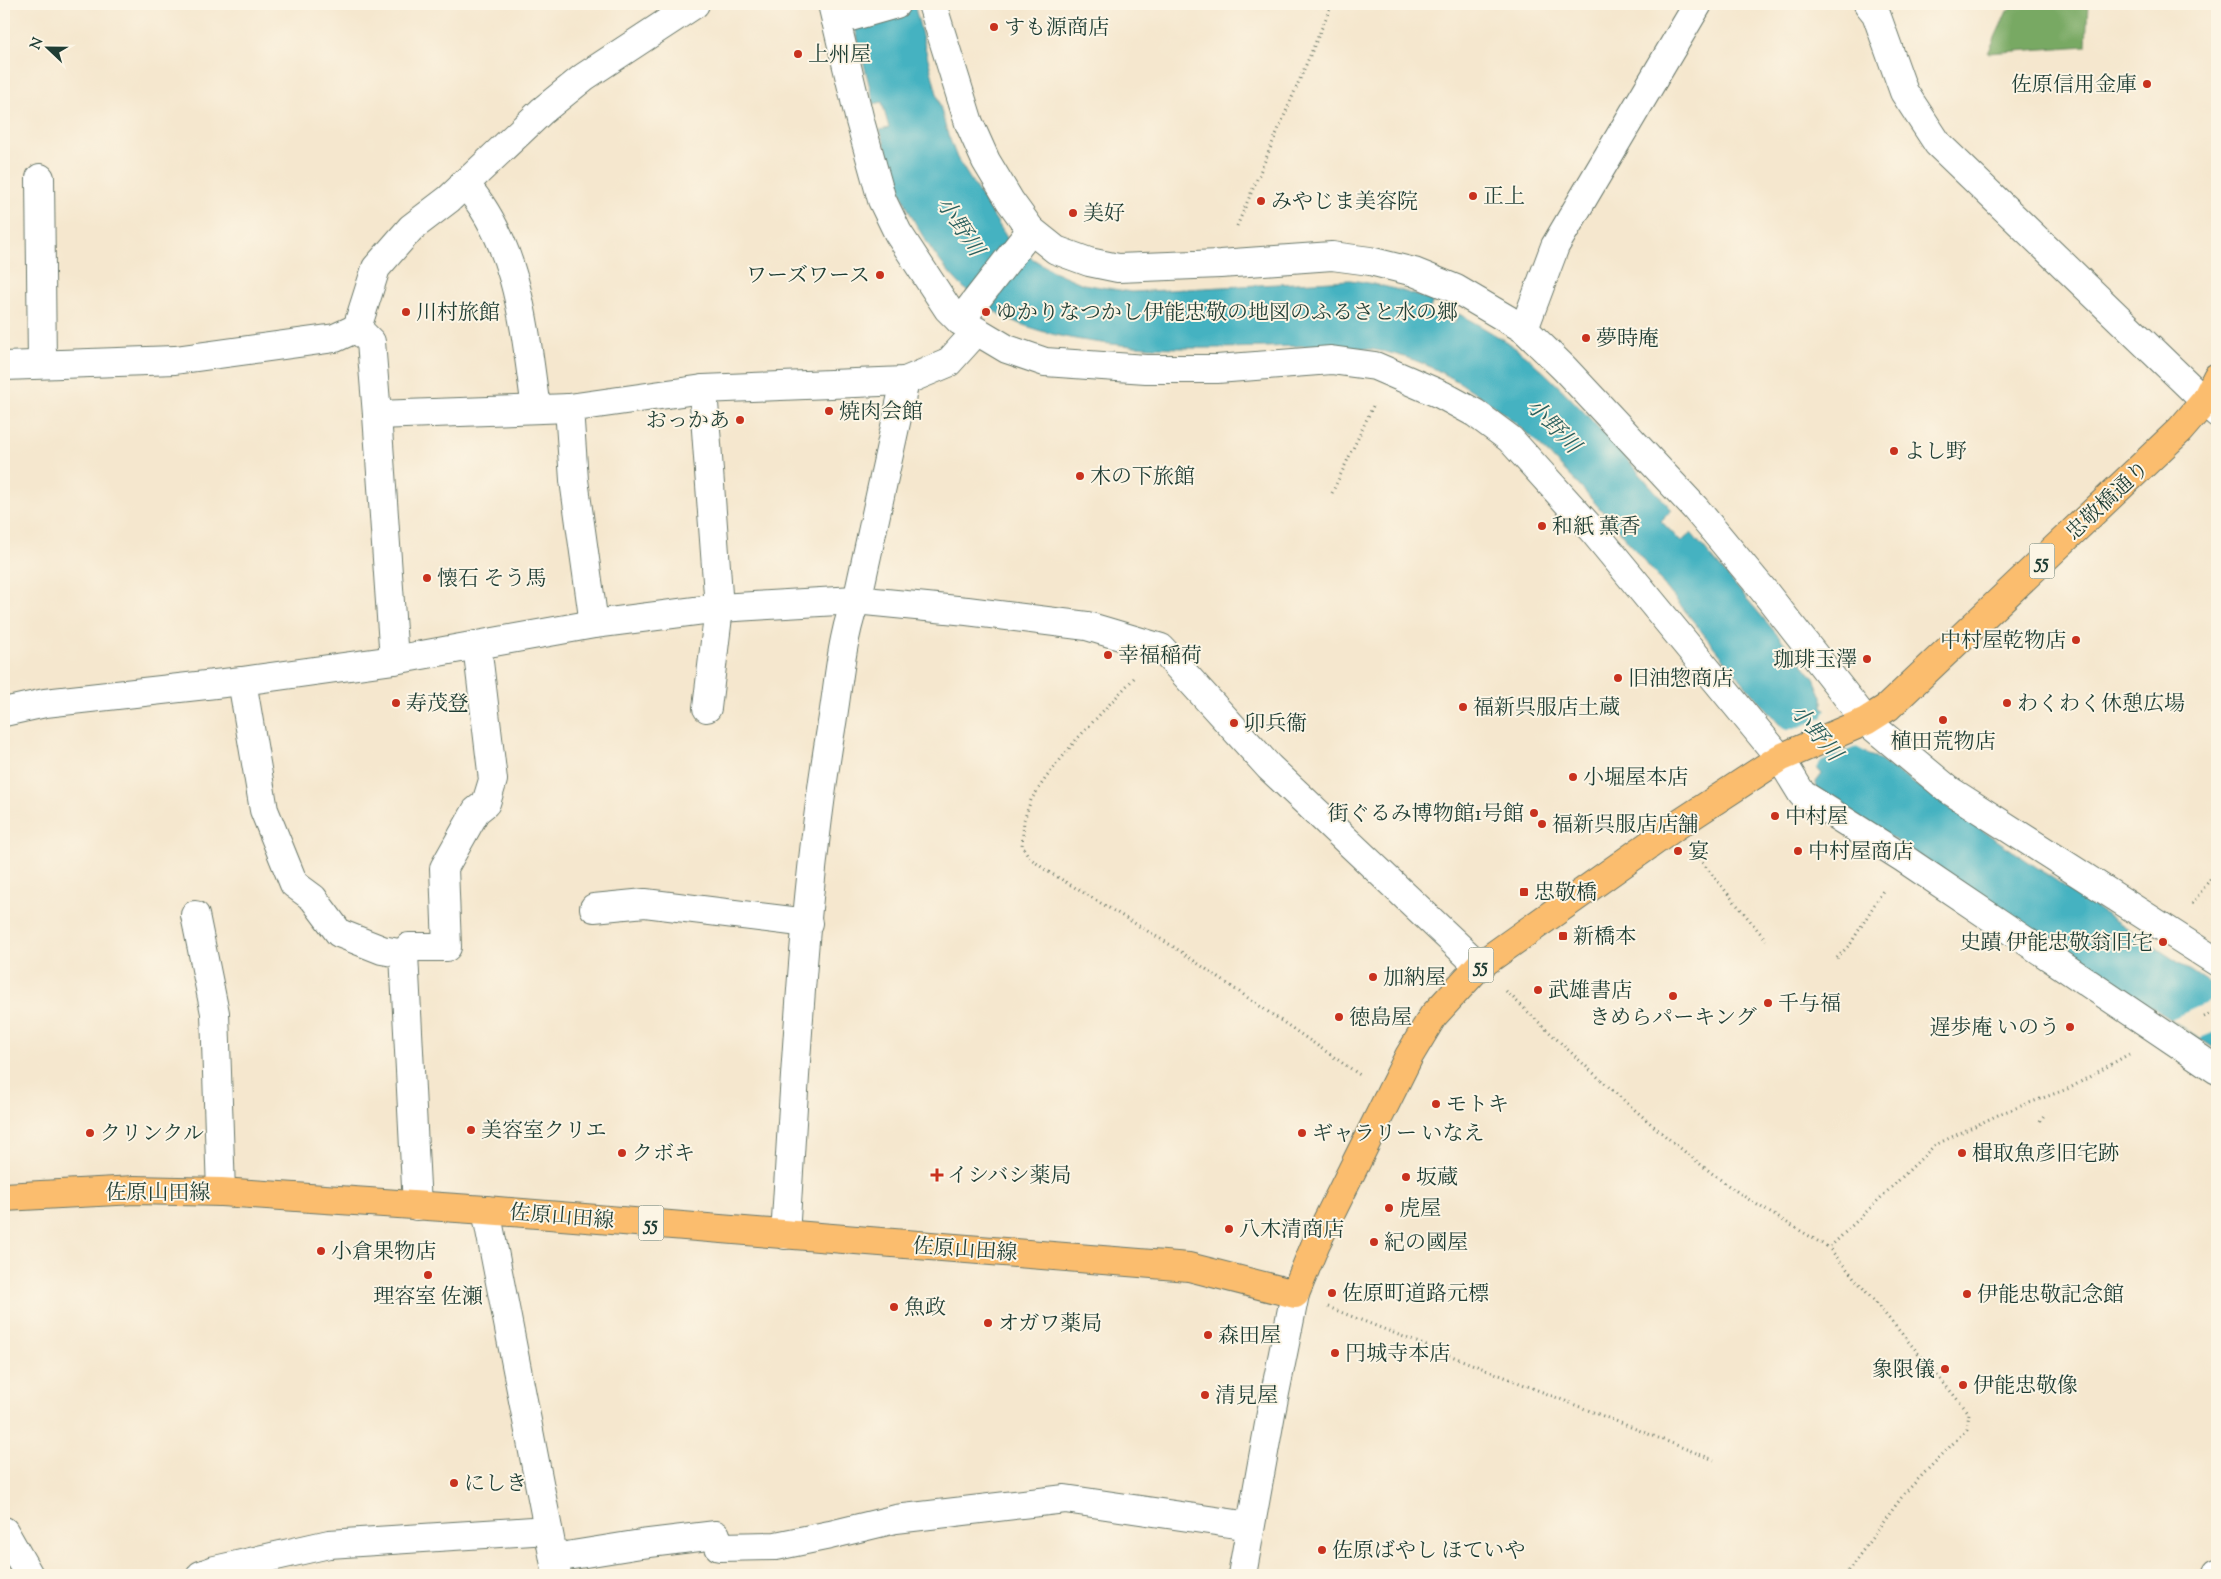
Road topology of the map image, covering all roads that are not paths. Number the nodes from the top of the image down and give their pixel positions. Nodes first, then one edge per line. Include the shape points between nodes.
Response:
1 (695, 4) edge
2 (896, 4) edge
3 (932, 4) edge
4 (1698, 4) edge
5 (1868, 4) edge
6 (840, 13) edge
7 (40, 178) dead end
8 (464, 183) junction
9 (1024, 239) junction
10 (968, 327) junction
11 (357, 328) junction
12 (1524, 329) junction
13 (42, 364) junction
14 (4, 366) edge
15 (2217, 377) edge
16 (905, 381) junction
17 (703, 389) junction
18 (2211, 407) edge
19 (569, 408) junction
20 (536, 409) junction
21 (377, 415) junction
22 (855, 600) junction
23 (719, 608) junction
24 (594, 624) junction
25 (477, 645) junction
26 (394, 660) junction
27 (242, 681) junction
28 (707, 708) dead end
29 (4, 712) edge
30 (1858, 725) junction
31 (1788, 755) junction
32 (594, 908) dead end
33 (194, 914) dead end
34 (808, 923) junction
35 (404, 954) junction
36 (2217, 962) edge
37 (1479, 966) junction
38 (2217, 1070) edge
39 (221, 1192) junction
40 (4, 1197) edge
41 (417, 1206) junction
42 (486, 1210) junction
43 (785, 1235) junction
44 (1295, 1294) junction
45 (1250, 1526) junction
46 (548, 1530) junction
47 (4, 1531) edge
48 (556, 1567) edge
49 (29, 1575) edge
50 (201, 1575) edge
51 (1242, 1575) edge

1 - 8 street via 584,77
2 - 6 street
3 - 9 street via 969,124 1010,201
4 - 12 street via 1555,246
5 - 18 street via 1876,14 1904,92 1938,144
6 - 10 street via 860,122 882,200 903,240 948,309
7 - 13 street
8 - 11 street via 411,228 376,268
8 - 20 street via 478,199 512,271 523,318
9 - 10 street via 977,299
9 - 12 street via 1088,262 1118,268 1332,256 1370,261 1414,272 1456,288
10 - 16 street via 948,363
10 - 31 street via 1007,349 1045,362 1146,369 1208,369 1331,360 1375,366 1467,408 1510,439
11 - 13 street via 335,338 175,360
11 - 21 street via 371,342
12 - 30 street via 1695,508 1764,591
13 - 14 street
15 - 18 main road, 忠敬橋通り / 55
16 - 17 street
16 - 22 street
17 - 19 street
17 - 23 street
18 - 30 main road, 忠敬橋通り / 55 via 2180,430 1888,707
19 - 20 street
19 - 24 street via 574,480
20 - 21 street
21 - 26 street
22 - 23 street
22 - 34 street via 825,766
22 - 37 street via 1087,626 1162,648 1269,767
23 - 24 street
23 - 28 street
24 - 25 street
25 - 26 street
25 - 35 street via 493,780 486,803 476,811 444,868 447,947 409,947
26 - 27 street
27 - 29 street via 45,703
27 - 35 street via 264,810 294,884 312,898 339,933 382,950
30 - 31 main road, 55
30 - 36 street via 1949,790
31 - 37 main road, 55 via 1673,828
31 - 38 street via 1802,794
32 - 34 street via 645,903
33 - 39 street via 215,1013
34 - 43 street
35 - 41 street
37 - 44 main road, 55 via 1433,1016 1389,1095 1316,1243
39 - 40 main road, 佐原山田線 / 55 via 135,1190
39 - 41 main road, 佐原山田線 / 55
41 - 42 main road, 佐原山田線 / 55
42 - 43 main road, 佐原山田線 / 55
42 - 46 street
43 - 44 main road, 佐原山田線 / 55 via 1189,1267
44 - 45 street
45 - 48 street via 1065,1499 896,1519 776,1546 719,1548 716,1536 641,1544
45 - 51 street
46 - 48 street
46 - 50 street via 329,1544
47 - 49 street

